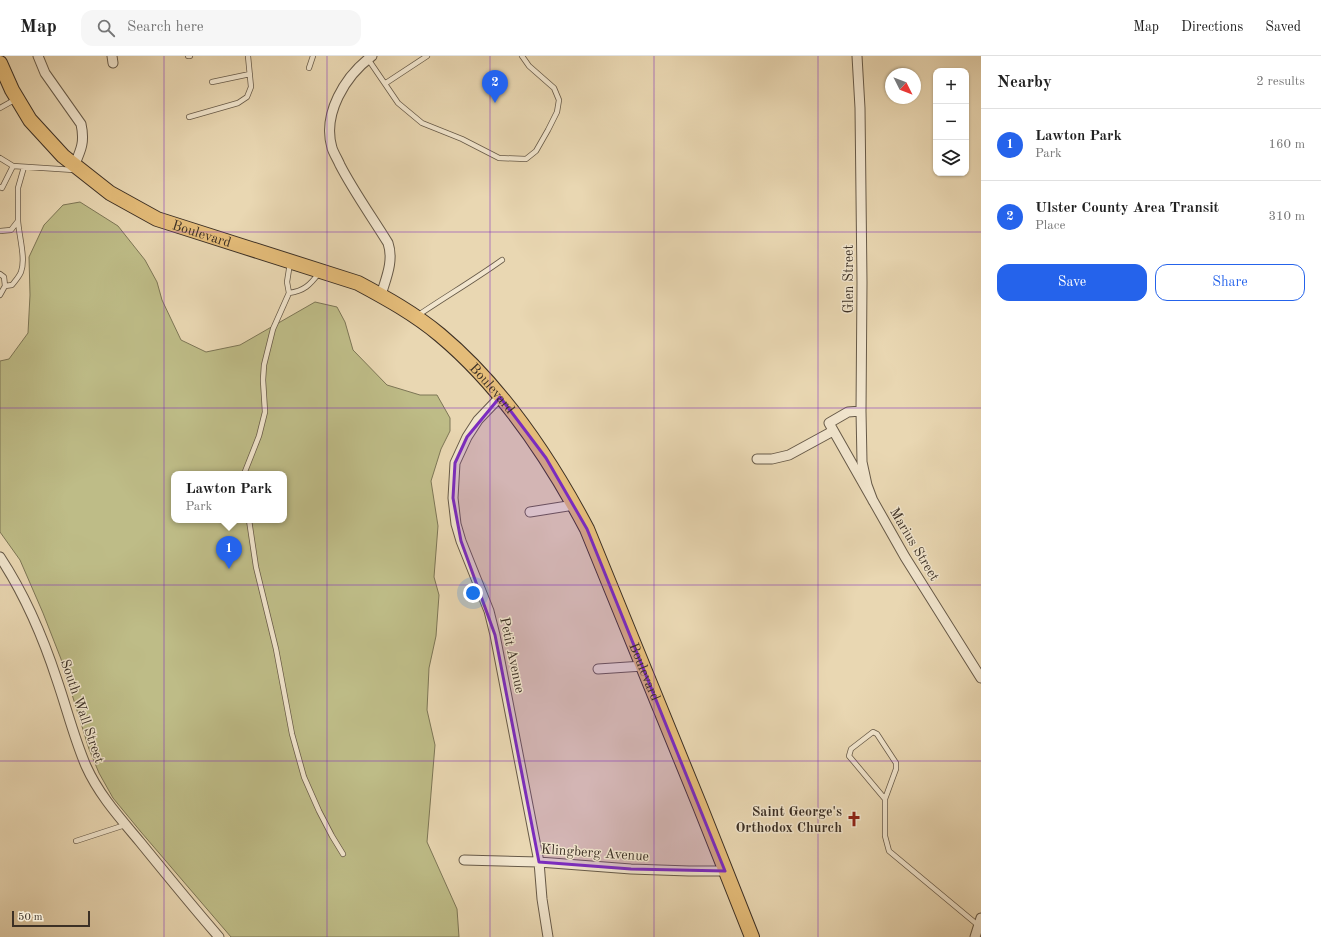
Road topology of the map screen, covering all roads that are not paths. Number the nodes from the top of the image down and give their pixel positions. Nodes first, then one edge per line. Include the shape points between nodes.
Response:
1 (38, 56) edge
2 (248, 56) edge
3 (313, 56) edge
4 (427, 56) edge
5 (522, 56) edge
6 (857, 56) edge
7 (369, 57) edge
8 (0, 63) edge
9 (309, 68) dead end
10 (250, 74) junction
11 (212, 82) dead end
12 (386, 83) junction
13 (17, 98) junction
14 (0, 108) edge
15 (189, 117) dead end
16 (0, 158) edge
17 (13, 166) junction
18 (24, 167) junction
19 (77, 168) junction
20 (0, 187) edge
21 (18, 221) junction
22 (0, 231) edge
23 (502, 260) dead end
24 (290, 261) junction
25 (320, 271) junction
26 (0, 274) edge
27 (5, 286) junction
28 (289, 293) junction
29 (0, 294) edge
30 (381, 295) junction
31 (415, 317) junction
32 (500, 397) junction
33 (861, 411) junction
34 (831, 427) junction
35 (757, 459) dead end
36 (245, 471) edge
37 (873, 501) junction
38 (574, 505) junction
39 (530, 512) dead end
40 (249, 523) edge
41 (0, 557) edge
42 (643, 666) junction
43 (598, 669) dead end
44 (981, 678) edge
45 (885, 799) junction
46 (125, 825) junction
47 (76, 841) dead end
48 (343, 854) dead end
49 (464, 860) dead end
50 (539, 862) junction
51 (725, 871) junction
52 (980, 922) edge
53 (219, 937) edge
54 (548, 937) edge
55 (752, 937) edge
56 (975, 937) edge

1 - 19 street via 45,73 82,124 83,146
2 - 10 lane
3 - 9 lane
4 - 12 lane
5 - 12 lane via 529,66 554,88 559,100 557,112 548,130 536,151 526,159 499,158 422,123 398,102
6 - 33 street, Glen Street via 860,108
7 - 12 lane
7 - 30 street via 341,90 330,129 332,148 346,177 388,243 390,264
8 - 13 main road, Boulevard
10 - 11 lane
10 - 15 lane via 251,87 243,100
13 - 14 lane
13 - 19 main road, Boulevard via 30,120 62,156
16 - 17 lane
17 - 18 lane
17 - 20 lane via 2,188
18 - 19 lane
18 - 21 lane via 18,188
19 - 24 main road, Boulevard via 110,193 158,219
21 - 22 lane via 11,230
21 - 27 lane via 24,260 20,273 12,285
23 - 31 lane
24 - 25 main road, Boulevard
24 - 28 lane via 287,282
25 - 28 lane via 311,284 299,292
25 - 30 main road, Boulevard via 358,283
26 - 27 lane via 4,277
27 - 29 lane
28 - 36 lane via 273,330 264,365 265,412
30 - 31 main road, Boulevard
31 - 32 main road, Boulevard via 440,335 478,371
32 - 38 main road, Boulevard via 546,458
32 - 50 street, Petit Avenue via 466,437 455,463 453,498 461,541 489,611 495,635
33 - 34 street via 848,412
33 - 37 street, Glen Street via 862,462
34 - 35 street via 789,455
34 - 37 street, Marius Street
37 - 44 street, Marius Street
38 - 39 street
38 - 42 main road, Boulevard via 587,529
40 - 48 lane via 256,567 276,649 292,734 304,777
41 - 46 street, South Wall Street via 36,621 86,767 100,792
42 - 43 street
42 - 51 main road, Boulevard
45 - 45 lane via 896,763 877,734 873,732 851,749 849,756
45 - 52 lane via 885,836 889,851
46 - 47 lane
46 - 53 street, South Wall Street
49 - 50 street, Klingberg Avenue
50 - 51 street, Klingberg Avenue via 631,869
50 - 54 street, Petit Avenue
51 - 55 main road, Boulevard
52 - 56 street

